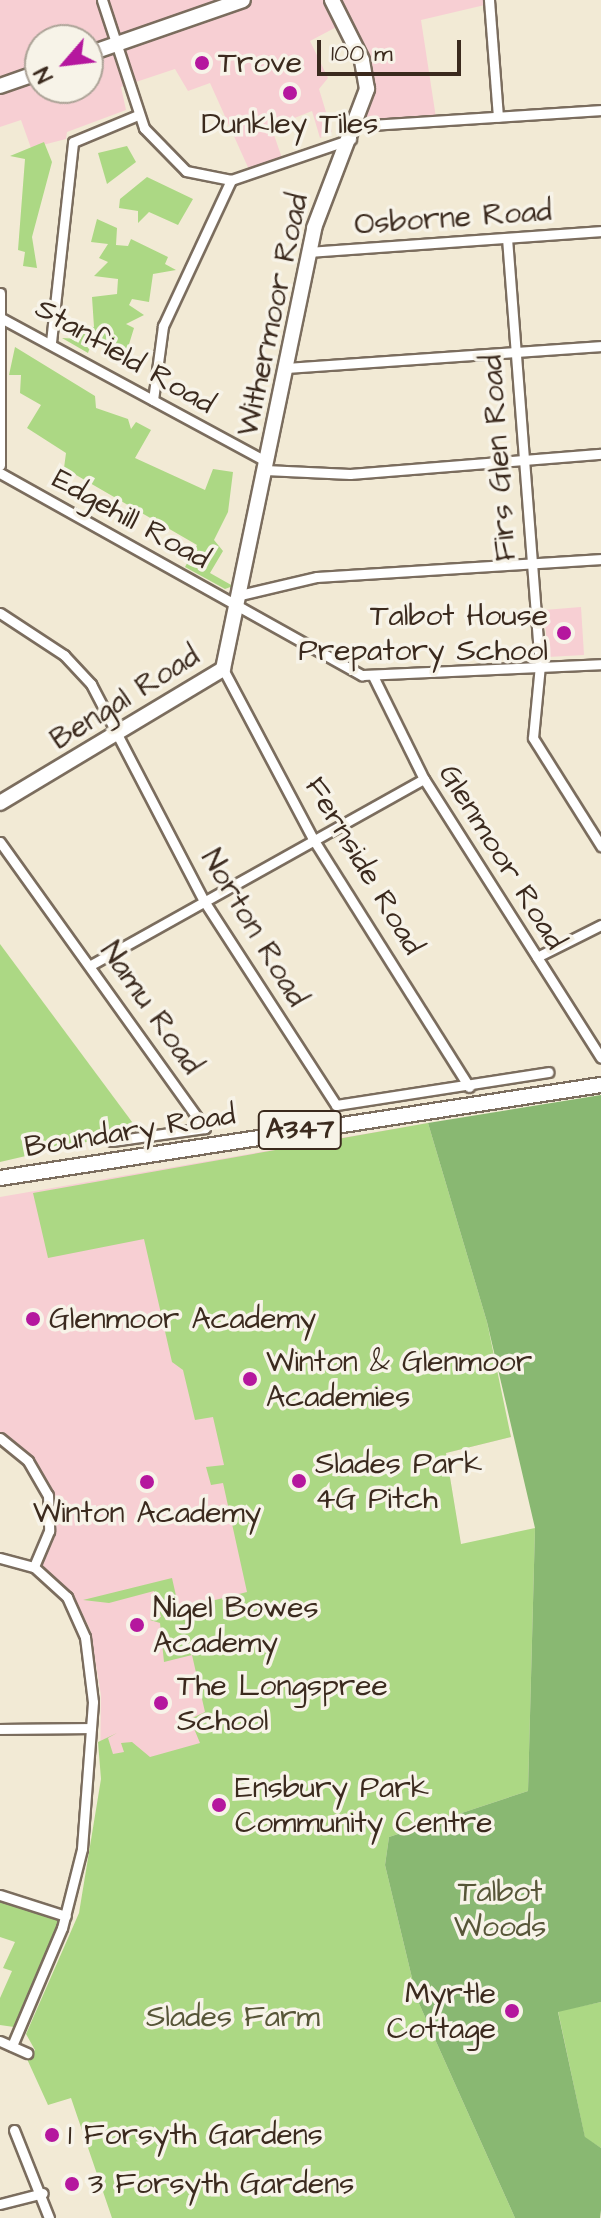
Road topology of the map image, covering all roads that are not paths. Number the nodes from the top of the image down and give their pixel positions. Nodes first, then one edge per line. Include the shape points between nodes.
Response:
1 (102, 0) edge
2 (243, 0) edge
3 (332, 0) edge
4 (489, 0) edge
5 (112, 45) junction
6 (104, 48) edge
7 (24, 78) edge
8 (0, 86) edge
9 (601, 110) edge
10 (138, 115) junction
11 (498, 117) junction
12 (353, 133) junction
13 (231, 180) junction
14 (601, 231) edge
15 (507, 238) junction
16 (309, 252) junction
17 (0, 293) edge
18 (1, 318) edge
19 (51, 342) junction
20 (601, 346) edge
21 (515, 352) junction
22 (287, 368) junction
23 (153, 400) junction
24 (601, 454) edge
25 (524, 460) junction
26 (266, 466) junction
27 (0, 472) edge
28 (601, 559) edge
29 (531, 564) junction
30 (239, 601) junction
31 (0, 613) edge
32 (601, 664) edge
33 (540, 665) junction
34 (223, 669) junction
35 (373, 676) junction
36 (121, 734) junction
37 (424, 779) junction
38 (0, 803) edge
39 (313, 839) junction
40 (0, 842) edge
41 (601, 846) edge
42 (204, 901) junction
43 (601, 925) edge
44 (537, 957) junction
45 (91, 965) junction
46 (601, 1058) edge
47 (548, 1072) dead end
48 (601, 1085) edge
49 (469, 1087) junction
50 (112, 1141) dead end
51 (0, 1178) edge
52 (0, 1438) edge
53 (0, 1558) edge
54 (34, 1567) junction
55 (91, 1728) junction
56 (0, 1729) edge
57 (0, 1895) edge
58 (66, 1916) junction
59 (0, 2041) edge
60 (12, 2046) junction
61 (27, 2053) dead end
62 (14, 2130) dead end
63 (43, 2193) junction
64 (0, 2204) edge
65 (49, 2218) edge

1 - 5 street
2 - 5 street
3 - 12 street, Withermoor Road via 367,75
4 - 11 street
5 - 6 street
5 - 10 street
7 - 8 street
9 - 11 street
10 - 13 street via 173,163
10 - 19 street via 73,142
11 - 12 street
12 - 13 street
12 - 16 street, Withermoor Road via 320,203
13 - 23 street via 159,337
14 - 15 street, Osborne Road
15 - 16 street, Osborne Road
15 - 21 street, Firs Glen Road
16 - 22 street, Withermoor Road
17 - 18 street
18 - 19 street, Stanfield Road
18 - 27 street
19 - 23 street, Stanfield Road
20 - 21 street
21 - 22 street
21 - 25 street, Firs Glen Road
22 - 26 street, Withermoor Road
23 - 26 street, Stanfield Road
24 - 25 street, Stanfield Road
25 - 26 street, Stanfield Road via 285,476
25 - 29 street, Firs Glen Road
26 - 30 street, Withermoor Road
27 - 30 street, Edgehill Road
28 - 29 street
29 - 30 street via 317,577
29 - 33 street, Firs Glen Road
30 - 34 street, Bengal Road
30 - 35 street, Edgehill Road
31 - 36 street, Norton Road via 81,671
32 - 33 street
33 - 35 street
33 - 41 street, Firs Glen Road via 533,738
34 - 36 street, Bengal Road
34 - 39 street, Fernside Road
35 - 37 street, Glenmoor Road
36 - 38 street, Bengal Road
36 - 42 street, Norton Road
37 - 39 street
37 - 44 street, Glenmoor Road
39 - 42 street
39 - 49 street, Fernside Road
40 - 45 street, Namu Road
42 - 45 street
42 - 49 street, Norton Road via 336,1105
43 - 44 street
44 - 46 street, Glenmoor Road
45 - 50 street, Namu Road via 205,1128
47 - 49 street, Norton Road
48 - 51 street, Boundary Road / A347
52 - 54 street via 36,1471 51,1509
53 - 54 street
54 - 55 street via 62,1590 81,1621
55 - 56 street
55 - 58 street via 82,1849
57 - 58 street
58 - 60 street
59 - 60 street
60 - 61 street
62 - 63 street
63 - 64 street
63 - 65 street

